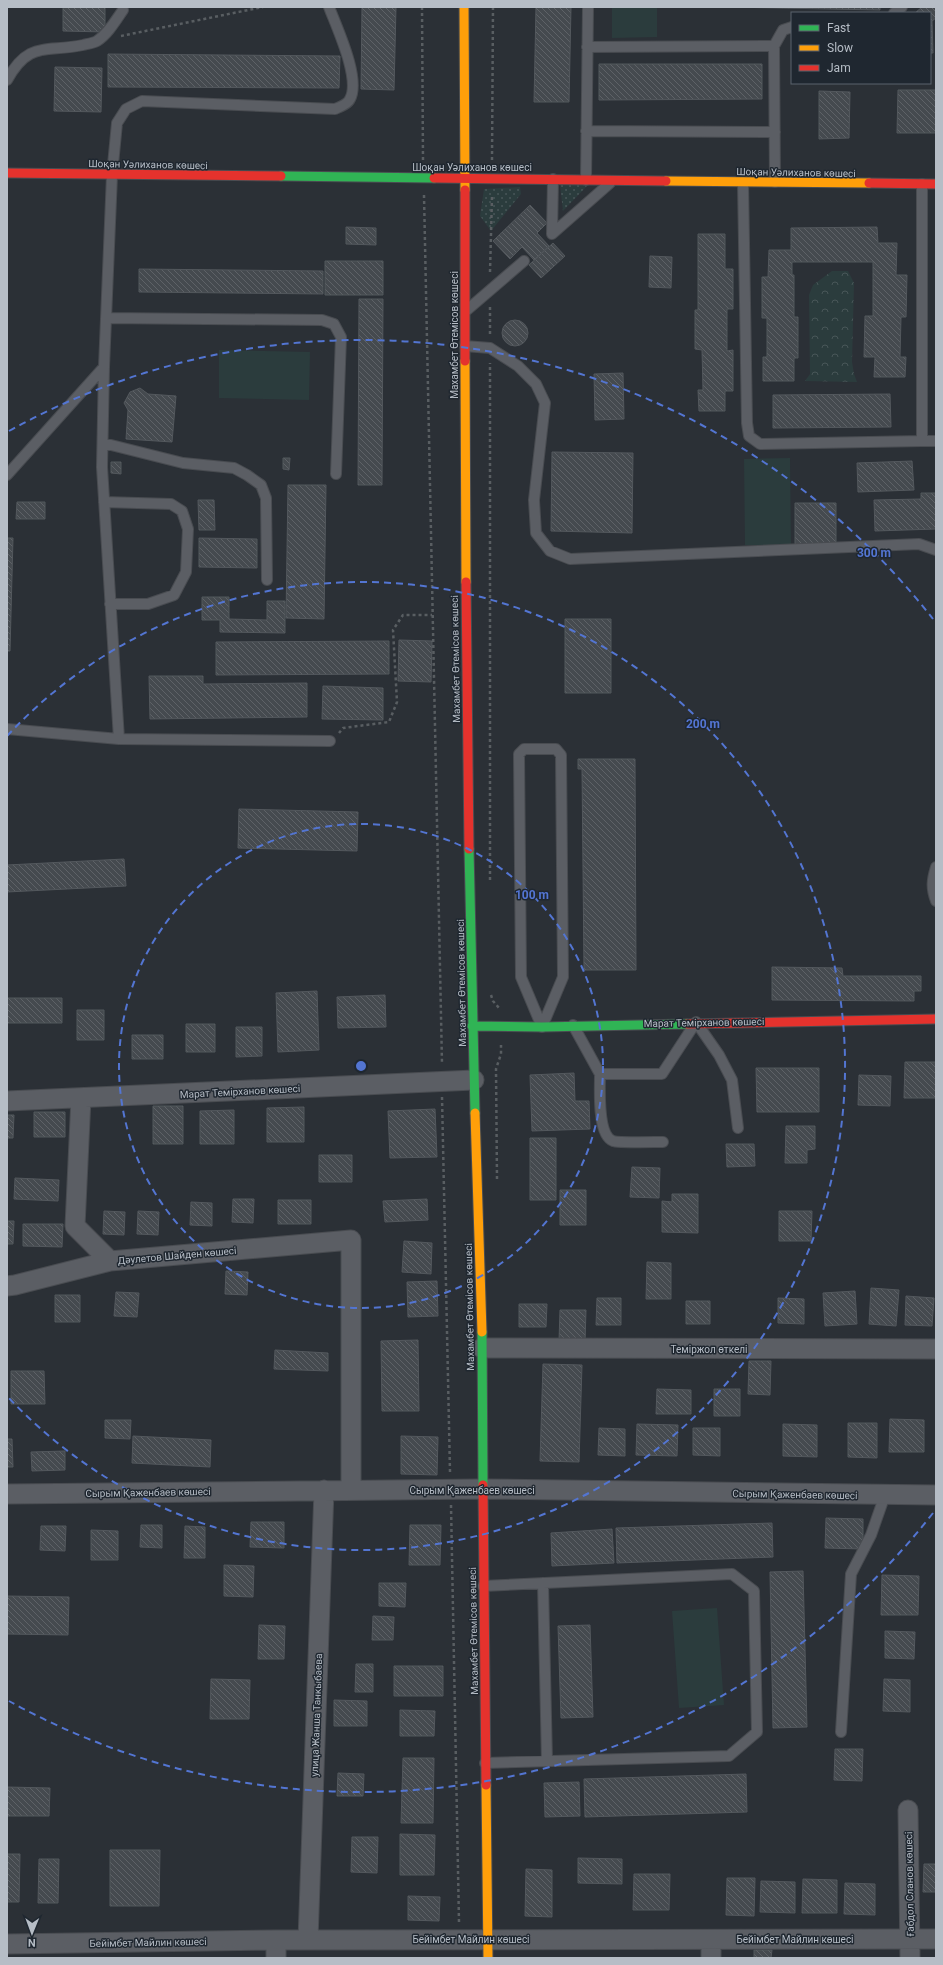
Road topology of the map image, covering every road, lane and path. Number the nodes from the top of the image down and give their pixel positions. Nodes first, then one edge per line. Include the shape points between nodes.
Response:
1 (264, 7) edge
2 (329, 7) edge
3 (422, 7) edge
4 (464, 7) edge
5 (493, 7) edge
6 (588, 7) edge
7 (123, 10) dead end
8 (791, 27) edge
9 (97, 41) junction
10 (774, 46) junction
11 (587, 48) junction
12 (7, 80) edge
13 (586, 131) junction
14 (775, 132) junction
15 (7, 173) edge
16 (112, 175) junction
17 (424, 178) junction
18 (465, 178) junction
19 (492, 178) junction
20 (553, 179) junction
21 (586, 180) junction
22 (614, 180) junction
23 (743, 182) junction
24 (775, 182) junction
25 (922, 184) junction
26 (936, 184) edge
27 (524, 261) dead end
28 (490, 289) junction
29 (465, 311) junction
30 (106, 318) junction
31 (465, 346) junction
32 (490, 348) junction
33 (104, 367) junction
34 (922, 441) junction
35 (936, 441) edge
36 (102, 444) junction
37 (336, 474) dead end
38 (7, 475) edge
39 (104, 502) junction
40 (936, 550) edge
41 (267, 580) dead end
42 (110, 604) junction
43 (432, 615) junction
44 (7, 729) edge
45 (119, 739) junction
46 (330, 741) joint
47 (936, 867) edge
48 (490, 886) dead end
49 (936, 901) edge
50 (490, 989) dead end
51 (936, 1018) edge
52 (696, 1022) junction
53 (573, 1025) junction
54 (472, 1026) junction
55 (500, 1026) junction
56 (542, 1027) junction
57 (600, 1074) junction
58 (474, 1080) junction
59 (442, 1081) junction
60 (81, 1098) junction
61 (7, 1101) edge
62 (738, 1128) dead end
63 (663, 1142) dead end
64 (497, 1181) dead end
65 (110, 1261) junction
66 (7, 1286) edge
67 (482, 1348) junction
68 (936, 1349) edge
69 (450, 1489) junction
70 (482, 1489) junction
71 (324, 1490) junction
72 (351, 1490) junction
73 (7, 1494) edge
74 (885, 1495) junction
75 (936, 1495) edge
76 (543, 1583) junction
77 (483, 1586) junction
78 (841, 1732) dead end
79 (547, 1761) junction
80 (485, 1763) junction
81 (908, 1810) dead end
82 (459, 1939) junction
83 (488, 1939) junction
84 (910, 1939) junction
85 (936, 1939) edge
86 (308, 1940) junction
87 (7, 1944) edge
88 (276, 1949) edge
89 (711, 1949) edge
90 (488, 1958) edge
91 (910, 1958) edge

1 - 9 path
2 - 16 lane via 350,64 353,85 350,100 344,105 335,109 142,101 126,109 117,123
3 - 17 path
4 - 18 main road, Махамбет Өтемісов көшесі
5 - 19 path
6 - 11 lane
7 - 9 lane via 114,24
8 - 10 lane via 783,30
9 - 12 lane via 29,53 15,65
10 - 11 lane
10 - 14 lane
11 - 13 lane
13 - 14 lane
13 - 21 lane
14 - 24 lane
15 - 16 main road, Шоқан Уәлиханов көшесі
16 - 17 main road, Шоқан Уәлиханов көшесі
16 - 30 lane
17 - 18 main road, Шоқан Уәлиханов көшесі
17 - 43 path
18 - 19 main road, Шоқан Уәлиханов көшесі
18 - 29 main road, Махамбет Өтемісов көшесі
19 - 20 main road, Шоқан Уәлиханов көшесі
19 - 28 path
20 - 21 main road, Шоқан Уәлиханов көшесі
20 - 22 lane via 552,234
21 - 22 main road, Шоқан Уәлиханов көшесі
22 - 23 main road, Шоқан Уәлиханов көшесі
23 - 24 main road, Шоқан Уәлиханов көшесі
23 - 34 lane via 749,436 760,444
24 - 25 main road, Шоқан Уәлиханов көшесі
25 - 26 main road, Шоқан Уәлиханов көшесі
25 - 34 lane
27 - 28 lane
28 - 29 lane
28 - 32 path
29 - 31 main road, Махамбет Өтемісов көшесі
30 - 33 lane
30 - 37 lane via 322,320 334,324 341,337
31 - 32 lane
31 - 54 main road, Махамбет Өтемісов көшесі via 466,706
32 - 40 lane via 518,366 536,384 545,403 534,500 536,533 550,551 570,559 919,544
32 - 48 path
33 - 36 lane
33 - 38 lane
34 - 35 lane
36 - 39 lane
36 - 41 lane via 183,464 234,468 261,485 266,498
39 - 42 lane
39 - 42 lane via 171,504 182,511 188,529 186,572 174,595 148,604
42 - 45 lane
43 - 46 path via 403,615 393,630 397,702 389,722 343,728
43 - 59 path
44 - 45 lane
45 - 46 lane
47 - 49 lane via 932,881
50 - 55 path via 499,1009
51 - 52 main road, Марат Темірханов көшесі
52 - 53 main road, Марат Темірханов көшесі
52 - 57 lane via 662,1074
52 - 62 lane via 719,1054 732,1080
53 - 56 main road, Марат Темірханов көшесі
53 - 57 lane
54 - 55 main road, Марат Темірханов көшесі
54 - 58 main road, Махамбет Өтемісов көшесі
55 - 56 main road, Марат Темірханов көшесі
55 - 64 path via 501,1054 496,1069
56 - 56 lane via 563,977 561,755 556,749 524,749 519,754 521,977
57 - 63 lane via 602,1127 606,1136 613,1141
58 - 59 street, Марат Темірханов көшесі
58 - 67 main road, Махамбет Өтемісов көшесі
59 - 60 street, Марат Темірханов көшесі
59 - 69 path
60 - 61 street, Марат Темірханов көшесі
60 - 65 street via 75,1226
65 - 66 street, Дәулетов Шайден көшесі
65 - 72 street, Дәулетов Шайден көшесі via 351,1240
67 - 68 street, Теміржол өткелі
67 - 70 main road, Махамбет Өтемісов көшесі
69 - 70 street, Сырым Қаженбаев көшесі
69 - 72 street, Сырым Қаженбаев көшесі
69 - 82 path
70 - 74 street, Сырым Қаженбаев көшесі
70 - 77 main road, Махамбет Өтемісов көшесі
71 - 72 street, Сырым Қаженбаев көшесі
71 - 73 street, Сырым Қаженбаев көшесі
71 - 86 street, улица Жанша Танкыбаева
74 - 75 street, Сырым Қаженбаев көшесі
74 - 78 lane via 871,1534 851,1574
76 - 77 lane
76 - 79 lane
76 - 79 lane via 732,1574 754,1591 757,1732 729,1756
77 - 80 main road, Махамбет Өтемісов көшесі
79 - 80 lane
80 - 83 main road, Махамбет Өтемісов көшесі
81 - 84 street, Ғабдол Сланов көшесі
82 - 83 street, Бейімбет Майлин көшесі
82 - 86 street, Бейімбет Майлин көшесі
83 - 89 street, Бейімбет Майлин көшесі
83 - 90 main road, Махамбет Өтемісов көшесі
84 - 85 street, Бейімбет Майлин көшесі
84 - 89 street, Бейімбет Майлин көшесі
84 - 91 street, Ғабдол Сланов көшесі
86 - 88 street, Бейімбет Майлин көшесі
87 - 88 street, Бейімбет Майлин көшесі

